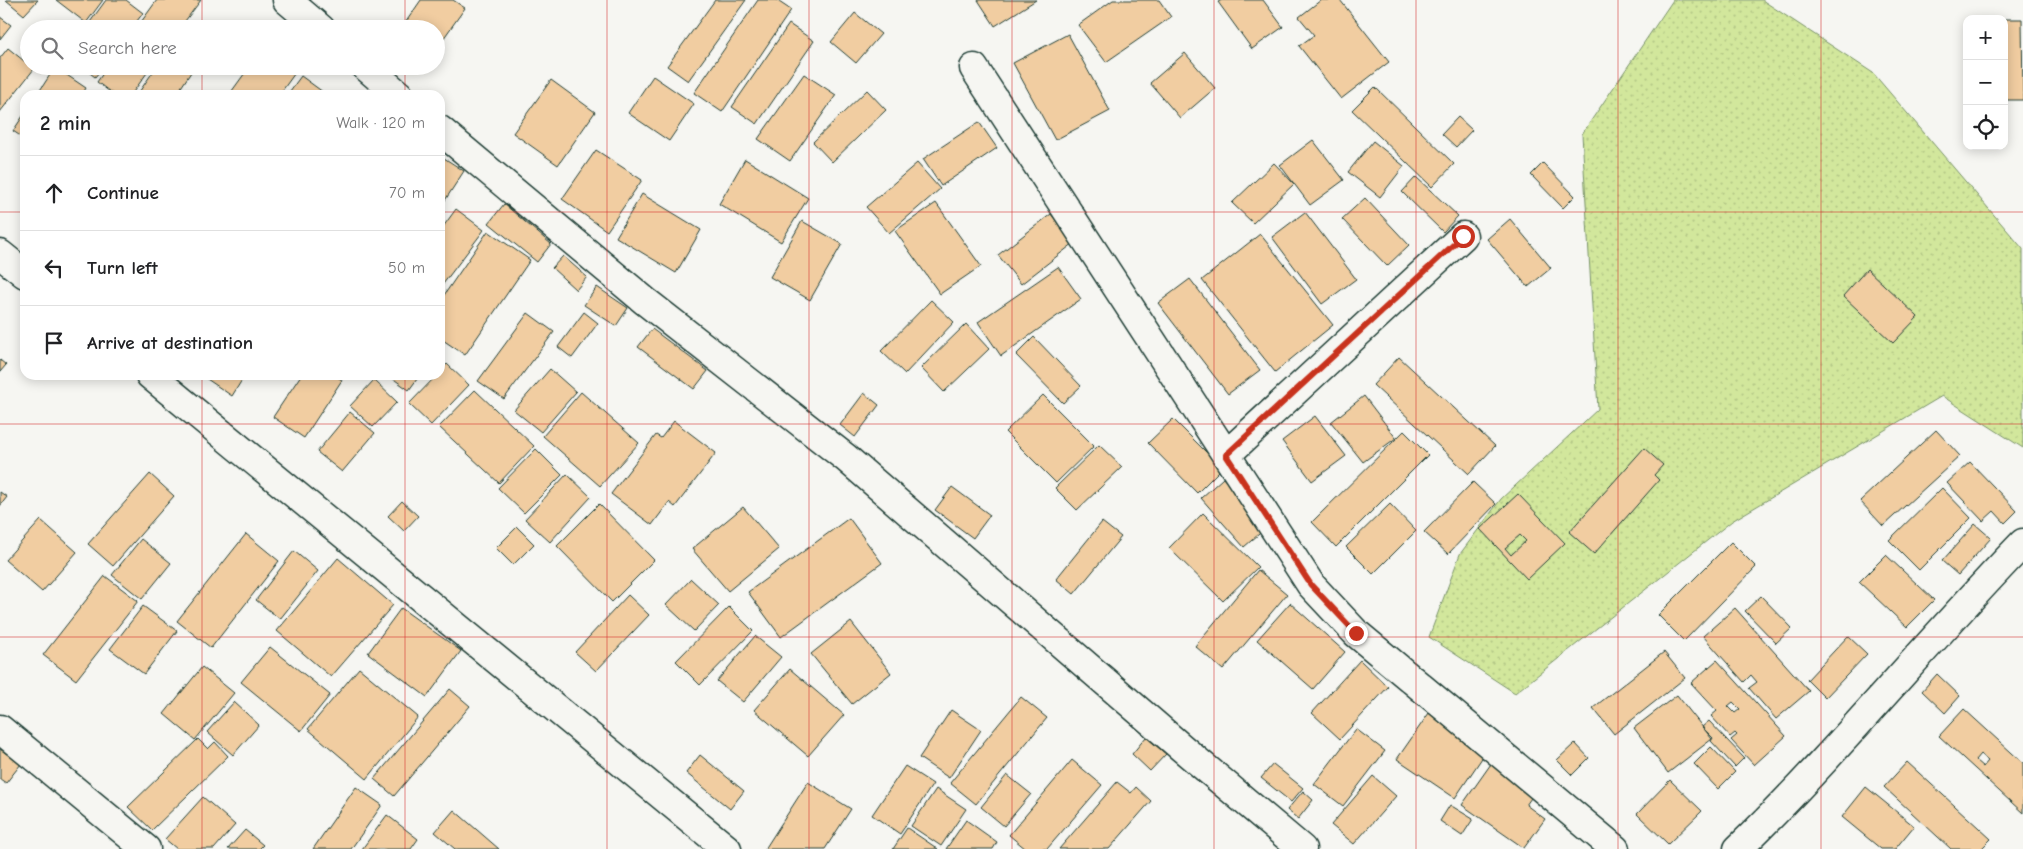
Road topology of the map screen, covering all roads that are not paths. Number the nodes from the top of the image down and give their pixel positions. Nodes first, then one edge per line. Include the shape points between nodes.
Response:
1 (287, 0) edge
2 (310, 20) edge
3 (974, 68) dead end
4 (376, 75) edge
5 (393, 90) edge
6 (445, 134) edge
7 (1463, 236) dead end
8 (0, 254) edge
9 (20, 270) edge
10 (156, 380) edge
11 (1226, 455) junction
12 (2023, 543) edge
13 (0, 729) edge
14 (146, 849) edge
15 (727, 849) edge
16 (1302, 849) edge
17 (1615, 849) edge
18 (1738, 849) edge

1 - 2 street
3 - 11 street
4 - 5 street
6 - 16 street via 644,301 846,458
7 - 11 street
8 - 9 street
10 - 15 street
11 - 17 street via 1311,585 1356,633
12 - 18 street via 1783,805
13 - 14 street

